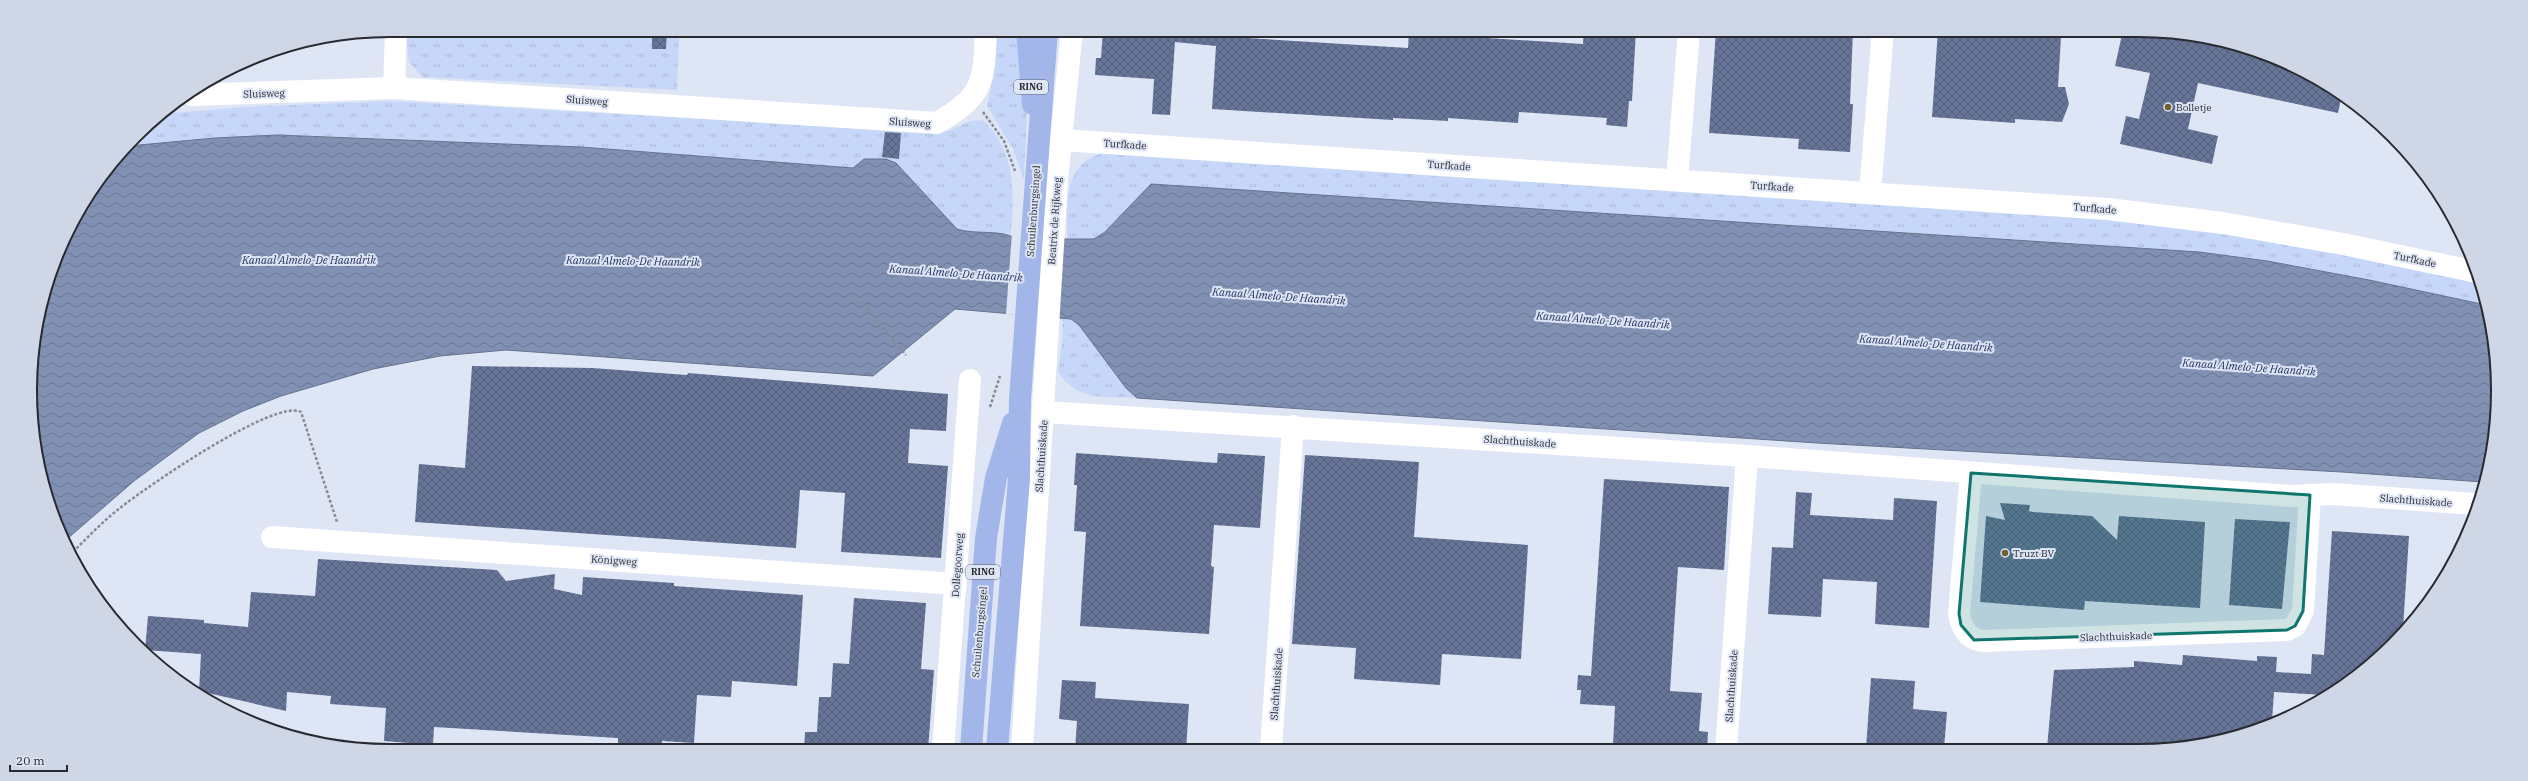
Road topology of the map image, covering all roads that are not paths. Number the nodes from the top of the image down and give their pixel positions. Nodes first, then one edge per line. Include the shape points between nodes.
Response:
1 (396, 37) edge
2 (985, 37) edge
3 (1027, 37) edge
4 (1047, 37) edge
5 (1071, 37) edge
6 (1688, 37) edge
7 (1882, 37) edge
8 (394, 88) junction
9 (197, 95) edge
10 (1062, 140) junction
11 (1038, 143) junction
12 (1677, 180) junction
13 (1870, 193) junction
14 (2470, 271) edge
15 (970, 380) dead end
16 (1020, 399) junction
17 (1044, 412) junction
18 (1293, 426) junction
19 (1747, 456) junction
20 (1971, 473) junction
21 (2310, 495) junction
22 (2472, 504) edge
23 (272, 537) dead end
24 (956, 584) junction
25 (943, 744) edge
26 (971, 744) edge
27 (997, 744) edge
28 (1022, 744) edge
29 (1271, 744) edge
30 (1726, 744) edge

1 - 8 street
2 - 8 street, Sluisweg via 982,81 973,97 960,110 937,123
3 - 11 main road, Schuilenburgsingel / RING via 1028,65
4 - 11 main road, Schuilenburgsingel / RING
5 - 10 street, Beatrix de Rijkweg
6 - 12 street
7 - 13 street
8 - 9 street, Sluisweg
10 - 12 street, Turfkade
10 - 17 street, Beatrix de Rijkweg via 1047,324
11 - 16 main road, Schuilenburgsingel / RING
12 - 13 street, Turfkade
13 - 14 street, Turfkade via 2108,209 2224,223 2343,244
15 - 24 street, Dollegoorweg
16 - 26 main road, Schuilenburgsingel / RING via 996,478 986,538
16 - 27 main road, Schuilenburgsingel / RING via 1019,479
17 - 18 street, Slachthuiskade
17 - 28 street, Slachthuiskade
18 - 19 street, Slachthuiskade
18 - 29 street, Slachthuiskade
19 - 20 street, Slachthuiskade
19 - 30 street, Slachthuiskade
20 - 21 street, Slachthuiskade
20 - 21 street, Slachthuiskade via 1959,614 1961,625 1966,632 1974,640 1984,641 2287,630 2295,626 2303,611
21 - 22 street, Slachthuiskade via 2332,494
23 - 24 street, Königweg
24 - 25 street, Dollegoorweg

